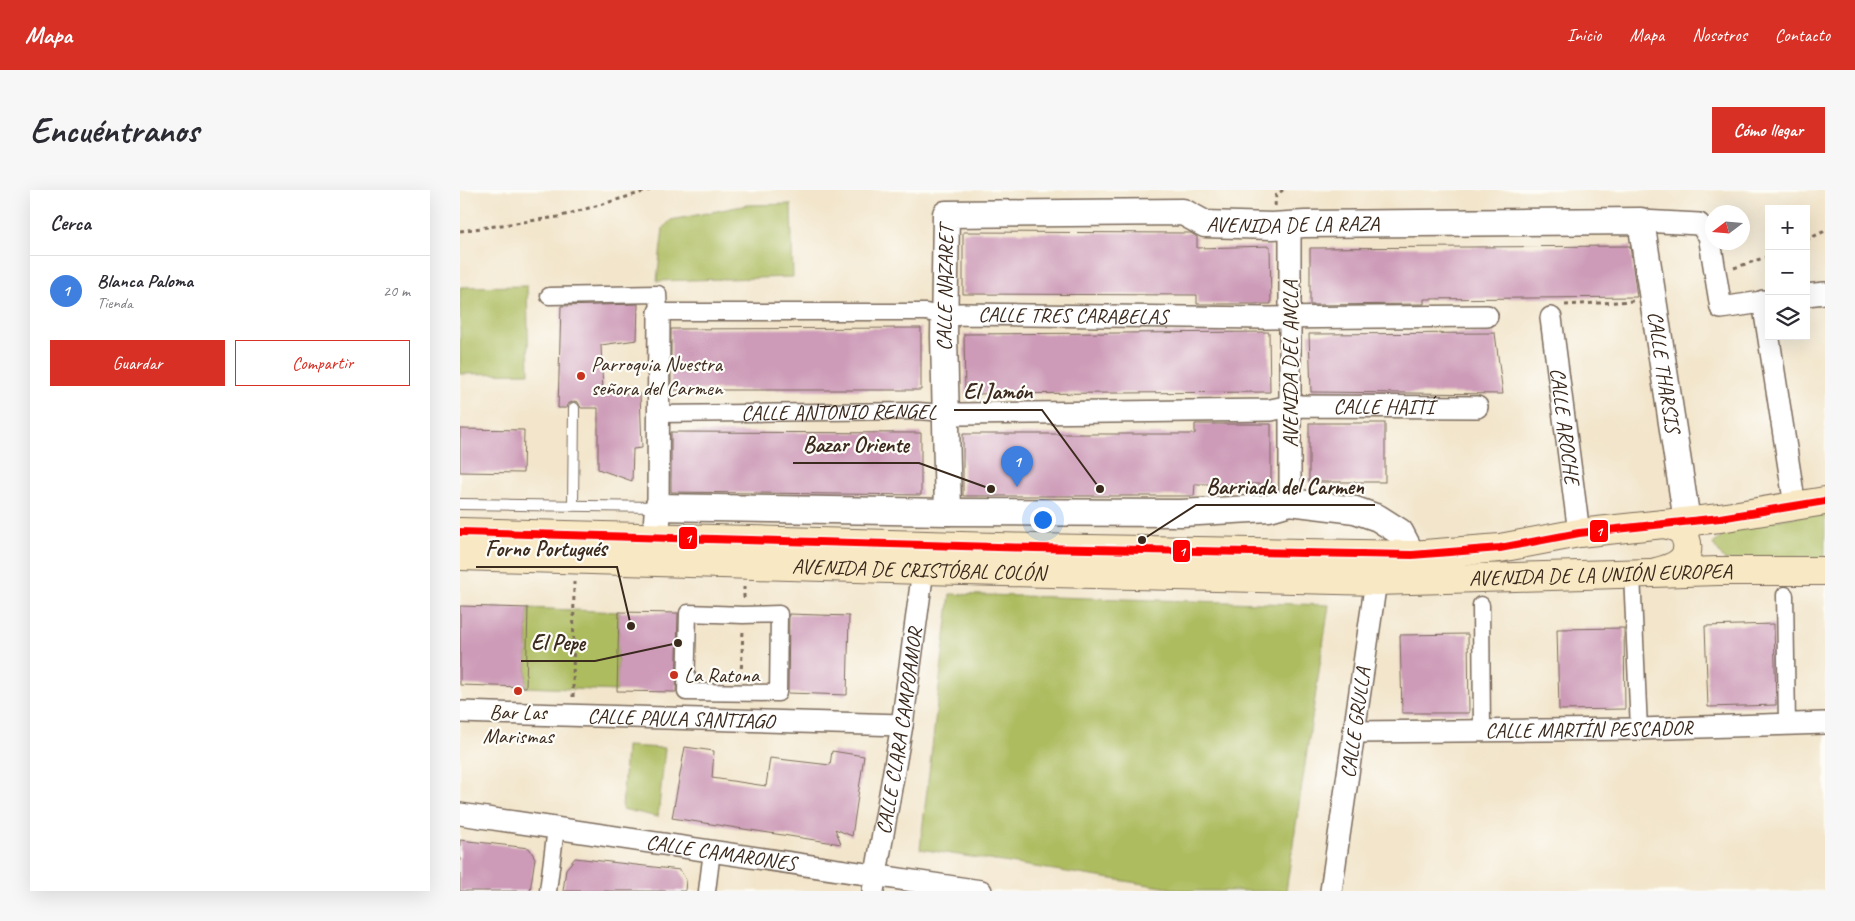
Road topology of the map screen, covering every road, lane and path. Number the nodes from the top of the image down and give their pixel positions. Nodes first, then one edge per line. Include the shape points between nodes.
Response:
1 (650, 190) edge
2 (1283, 190) edge
3 (946, 214) joint
4 (1282, 218) junction
5 (1641, 221) junction
6 (460, 231) edge
7 (1825, 231) edge
8 (1810, 238) edge
9 (1765, 257) edge
10 (1732, 262) dead end
11 (1734, 268) junction
12 (1736, 277) dead end
13 (1825, 293) edge
14 (1810, 295) edge
15 (549, 296) dead end
16 (1636, 301) dead end
17 (1765, 301) edge
18 (658, 312) junction
19 (1554, 312) joint
20 (944, 316) junction
21 (1487, 316) dead end
22 (1290, 318) junction
23 (1772, 340) edge
24 (1290, 406) junction
25 (1477, 407) dead end
26 (574, 408) dead end
27 (945, 413) junction
28 (657, 414) junction
29 (1825, 501) edge
30 (1290, 502) junction
31 (460, 504) edge
32 (573, 506) junction
33 (1795, 506) junction
34 (658, 508) junction
35 (948, 512) junction
36 (1720, 518) junction
37 (1676, 522) junction
38 (460, 532) edge
39 (1578, 533) junction
40 (656, 536) junction
41 (460, 556) edge
42 (1412, 556) junction
43 (1378, 568) junction
44 (922, 570) junction
45 (1720, 571) junction
46 (1825, 571) edge
47 (1641, 574) junction
48 (574, 582) dead end
49 (744, 587) dead end
50 (1784, 595) dead end
51 (1481, 605) dead end
52 (743, 615) junction
53 (740, 693) junction
54 (573, 705) dead end
55 (460, 712) edge
56 (1825, 723) edge
57 (1787, 724) junction
58 (902, 725) junction
59 (1639, 729) junction
60 (1354, 732) junction
61 (1482, 732) junction
62 (460, 814) edge
63 (556, 828) junction
64 (712, 851) junction
65 (874, 883) edge
66 (548, 891) edge
67 (707, 891) edge
68 (981, 891) edge
69 (1331, 891) edge

1 - 6 path via 558,217
2 - 4 path via 1276,195
3 - 4 street, AVENIDA DE LA RAZA via 1183,212 1205,224
3 - 20 street, CALLE NAZARET
4 - 5 street, AVENIDA DE LA RAZA via 1305,224
4 - 22 street, AVENIDA DEL ANCLA
5 - 17 street via 1698,224 1709,235 1721,308
5 - 37 street, CALLE THARSIS
7 - 8 path
9 - 11 path
10 - 11 path
11 - 12 path
13 - 14 street
15 - 18 street via 658,294
16 - 19 path
18 - 20 street, CALLE TRES CARABELAS via 926,312
18 - 28 street
19 - 39 street, CALLE AROCHE
20 - 22 street, CALLE TRES CARABELAS
20 - 27 street, CALLE NAZARET
21 - 22 street, CALLE TRES CARABELAS
22 - 24 street, AVENIDA DEL ANCLA
23 - 33 street
24 - 25 street, CALLE HAITÍ
24 - 27 street, CALLE ANTONIO RENGEL via 1271,410
24 - 30 street, AVENIDA DEL ANCLA
26 - 32 lane
27 - 28 street, CALLE ANTONIO RENGEL
27 - 35 street, CALLE NAZARET
28 - 34 street
29 - 33 main road, AVENIDA DE CRISTÓBAL COLÓN
30 - 35 street via 1269,508 1182,513
30 - 42 street via 1356,510 1378,518 1400,532
31 - 32 lane
32 - 34 lane
33 - 36 main road, AVENIDA DE CRISTÓBAL COLÓN
34 - 35 street
34 - 40 street
36 - 37 main road, AVENIDA DE CRISTÓBAL COLÓN
36 - 45 main road via 1702,539 1700,550 1704,560
37 - 39 main road, AVENIDA DE CRISTÓBAL COLÓN
37 - 47 main road via 1688,548 1684,559 1673,567
38 - 40 main road, AVENIDA DE CRISTÓBAL COLÓN
39 - 42 main road, AVENIDA DE CRISTÓBAL COLÓN via 1500,548
40 - 43 main road, AVENIDA DE CRISTÓBAL COLÓN via 1045,548
41 - 44 main road, AVENIDA DE CRISTÓBAL COLÓN
42 - 43 main road, AVENIDA DE CRISTÓBAL COLÓN
43 - 44 main road, AVENIDA DE CRISTÓBAL COLÓN
43 - 47 main road, AVENIDA DE LA UNIÓN EUROPEA
43 - 60 street, CALLE GRULLA
44 - 58 street, CALLE CLARA CAMPOAMOR
45 - 46 main road, AVENIDA DE LA UNIÓN EUROPEA
45 - 47 main road, AVENIDA DE LA UNIÓN EUROPEA
47 - 59 street
48 - 54 path
49 - 52 path
50 - 57 street
51 - 61 street
52 - 53 path
52 - 53 street via 780,614 778,693
52 - 53 street via 688,613 686,692
55 - 58 street, CALLE PAULA SANTIAGO
56 - 57 street, CALLE MARTÍN PESCADOR
57 - 59 street, CALLE MARTÍN PESCADOR
58 - 65 street, CALLE CLARA CAMPOAMOR
59 - 61 street, CALLE MARTÍN PESCADOR
60 - 61 street, CALLE MARTÍN PESCADOR
60 - 69 street, CALLE GRULLA
62 - 63 street, CALLE CAMARONES
63 - 64 street, CALLE CAMARONES
63 - 66 street
64 - 65 street, CALLE CAMARONES
64 - 67 street
65 - 68 street, CALLE CAMARONES

